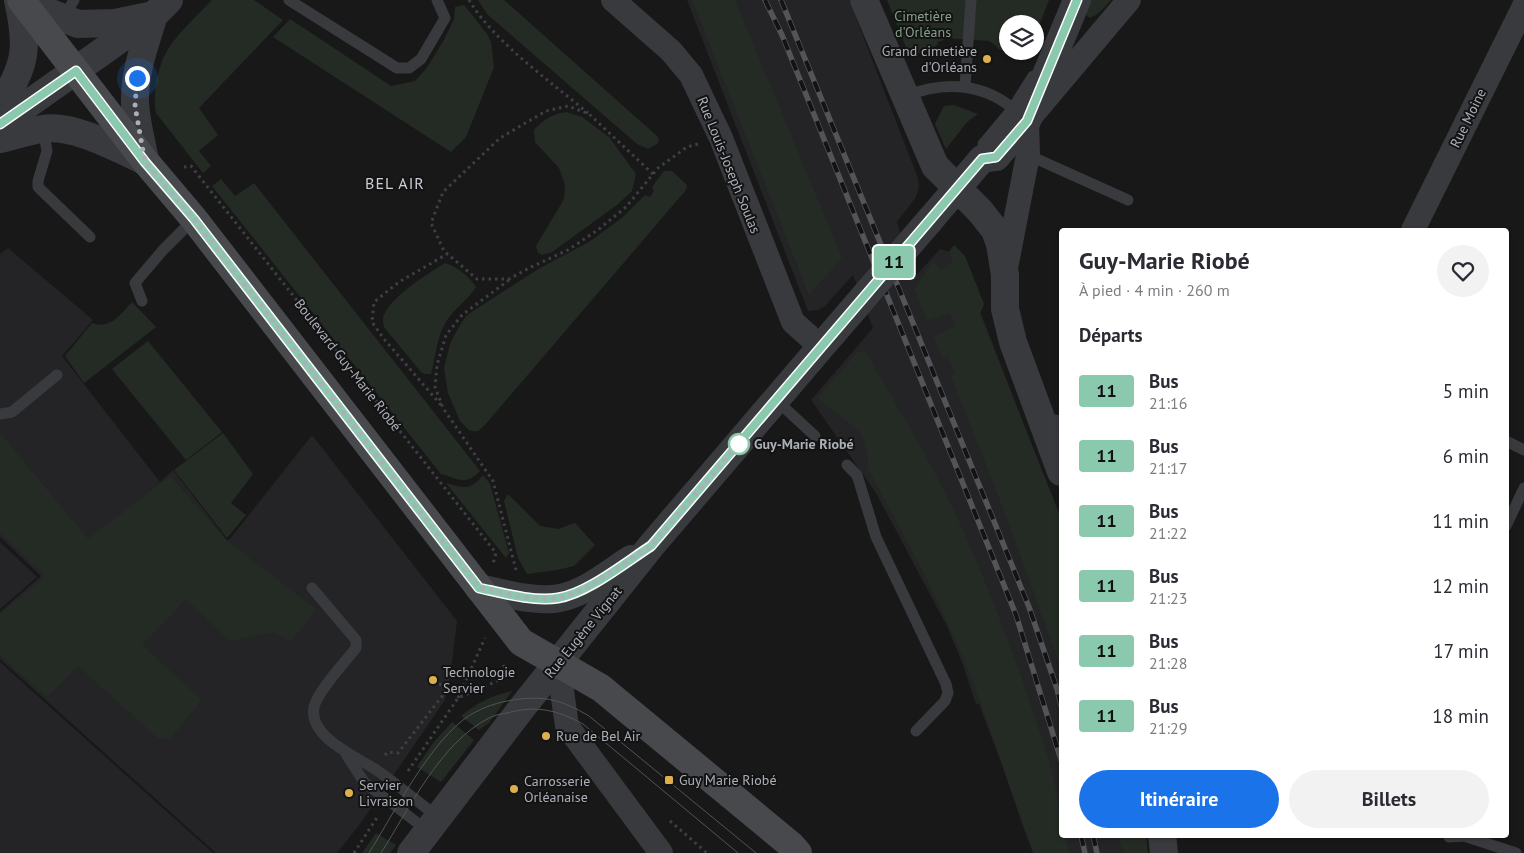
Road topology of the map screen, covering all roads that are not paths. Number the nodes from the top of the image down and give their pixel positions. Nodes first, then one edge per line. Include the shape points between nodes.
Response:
1 (19, 0) edge
2 (28, 0) edge
3 (289, 0) edge
4 (437, 0) edge
5 (613, 0) edge
6 (864, 0) edge
7 (971, 0) edge
8 (1070, 0) edge
9 (1077, 0) edge
10 (1130, 0) edge
11 (1524, 6) edge
12 (162, 8) edge
13 (62, 17) edge
14 (76, 71) junction
15 (965, 86) junction
16 (906, 96) junction
17 (0, 107) edge
18 (1020, 114) junction
19 (0, 124) edge
20 (43, 128) junction
21 (0, 139) edge
22 (1028, 155) junction
23 (145, 162) junction
24 (958, 188) junction
25 (1128, 200) dead end
26 (194, 219) junction
27 (1414, 228) edge
28 (90, 237) dead end
29 (1005, 275) junction
30 (142, 301) dead end
31 (826, 340) junction
32 (57, 375) dead end
33 (776, 400) junction
34 (0, 414) edge
35 (1051, 420) edge
36 (815, 436) dead end
37 (1509, 442) edge
38 (1524, 450) edge
39 (1059, 462) edge
40 (847, 465) dead end
41 (1524, 488) edge
42 (1509, 520) edge
43 (651, 546) junction
44 (486, 578) junction
45 (312, 588) dead end
46 (558, 663) junction
47 (916, 732) dead end
48 (346, 753) junction
49 (762, 823) junction
50 (1162, 838) edge
51 (1470, 838) edge
52 (423, 840) edge
53 (661, 853) edge
54 (787, 853) edge
55 (798, 853) edge
56 (1164, 853) edge
57 (1516, 853) edge

1 - 13 main road
1 - 17 street via 25,49 15,82
2 - 13 street
3 - 4 lane via 397,68 409,68 421,59 445,18
5 - 31 street, Rue Louis-Joseph Soulas via 691,74 721,138 793,322
6 - 16 street
7 - 15 lane
8 - 18 lane
9 - 18 street
10 - 18 street
11 - 27 street, Rue Moine
12 - 13 street via 115,23 78,24
12 - 14 street
12 - 23 street via 144,46 135,94
13 - 14 main road
14 - 19 street
14 - 23 main road
15 - 16 lane via 939,86
15 - 18 lane via 990,95
16 - 24 street via 935,166
18 - 22 street
18 - 24 street, Rue Eugène Vignat via 996,157 982,159
20 - 21 street
20 - 23 street via 65,129 93,138
20 - 28 lane via 47,151 38,187
22 - 25 lane
22 - 29 street
23 - 26 main road
24 - 29 street via 995,230
24 - 31 street, Rue Eugène Vignat, bridge
26 - 30 lane via 135,283
26 - 44 main road
29 - 35 street via 1006,309 1013,342
31 - 33 street, Rue Eugène Vignat
32 - 34 lane via 12,412
33 - 36 lane
33 - 43 street, Rue Eugène Vignat
35 - 39 street
37 - 38 lane
40 - 47 lane via 857,475 876,537 946,684 948,693 944,701
41 - 42 lane
43 - 44 street via 586,588 558,598 524,597
43 - 46 street, Rue Eugène Vignat
44 - 46 main road via 521,642
45 - 48 lane via 356,640 356,648 314,706 314,715 322,732
46 - 49 main road via 602,688
46 - 52 street, Rue Eugène Vignat
46 - 53 street via 568,726
48 - 52 lane via 364,782
48 - 52 lane via 375,769
49 - 54 main road
49 - 55 main road
50 - 56 street
51 - 57 lane

